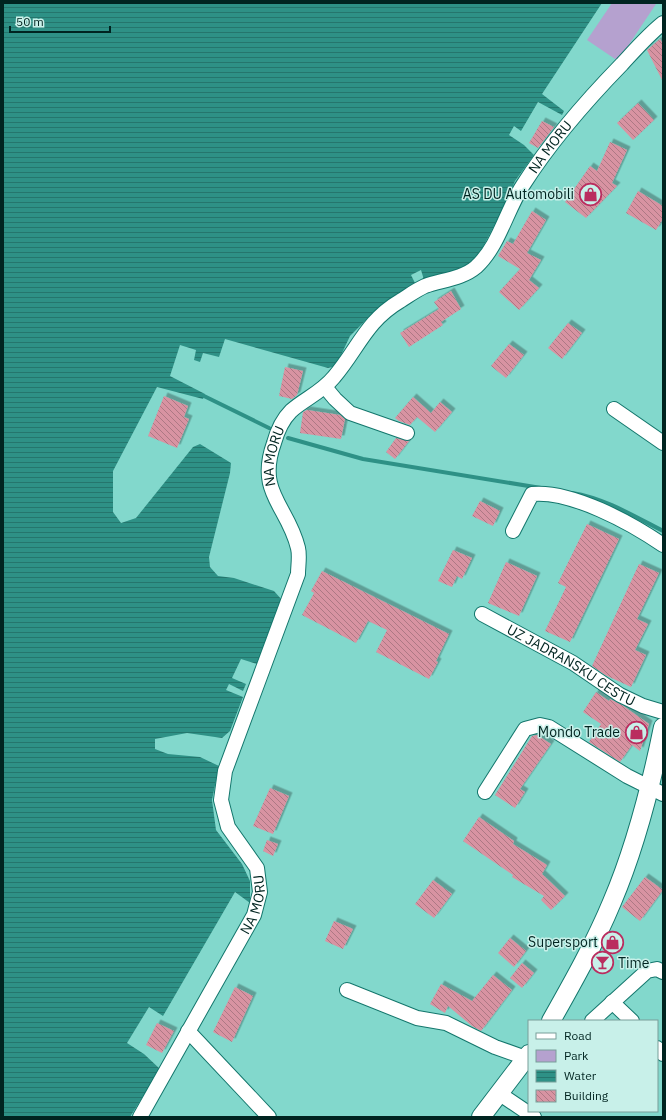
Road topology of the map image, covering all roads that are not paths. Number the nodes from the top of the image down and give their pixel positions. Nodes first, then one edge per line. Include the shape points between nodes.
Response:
1 (663, 23) edge
2 (325, 387) junction
3 (614, 409) dead end
4 (407, 432) dead end
5 (663, 443) edge
6 (513, 531) dead end
7 (663, 545) edge
8 (482, 614) dead end
9 (663, 712) edge
10 (663, 727) edge
11 (485, 792) dead end
12 (657, 792) edge
13 (663, 972) edge
14 (347, 990) dead end
15 (612, 1002) junction
16 (552, 1020) edge
17 (593, 1020) edge
18 (631, 1020) edge
19 (188, 1031) junction
20 (528, 1056) edge
21 (500, 1094) junction
22 (140, 1117) edge
23 (269, 1117) edge
24 (481, 1117) edge
25 (534, 1117) edge

1 - 2 street, NA MORU via 584,102 523,185 486,256 474,268 424,287 397,302 378,317
2 - 4 street via 350,413
2 - 19 street, NA MORU via 292,410 284,420 274,443 268,474 274,499 293,531 299,550 298,574 225,771 221,800 228,827 257,868 260,892 254,915
3 - 5 street
6 - 7 street via 532,494 541,493 589,504 642,531
8 - 9 street, UZ JADRANSKU CESTU via 574,663 620,695
10 - 12 main road
11 - 12 street via 525,729 540,725 560,733
12 - 16 main road via 613,901 589,952
13 - 15 street via 657,969 647,971
14 - 20 street via 417,1018 446,1023 495,1046
15 - 17 street
15 - 18 street
19 - 22 street, NA MORU
19 - 23 street
20 - 21 main road
21 - 24 main road
21 - 25 street

